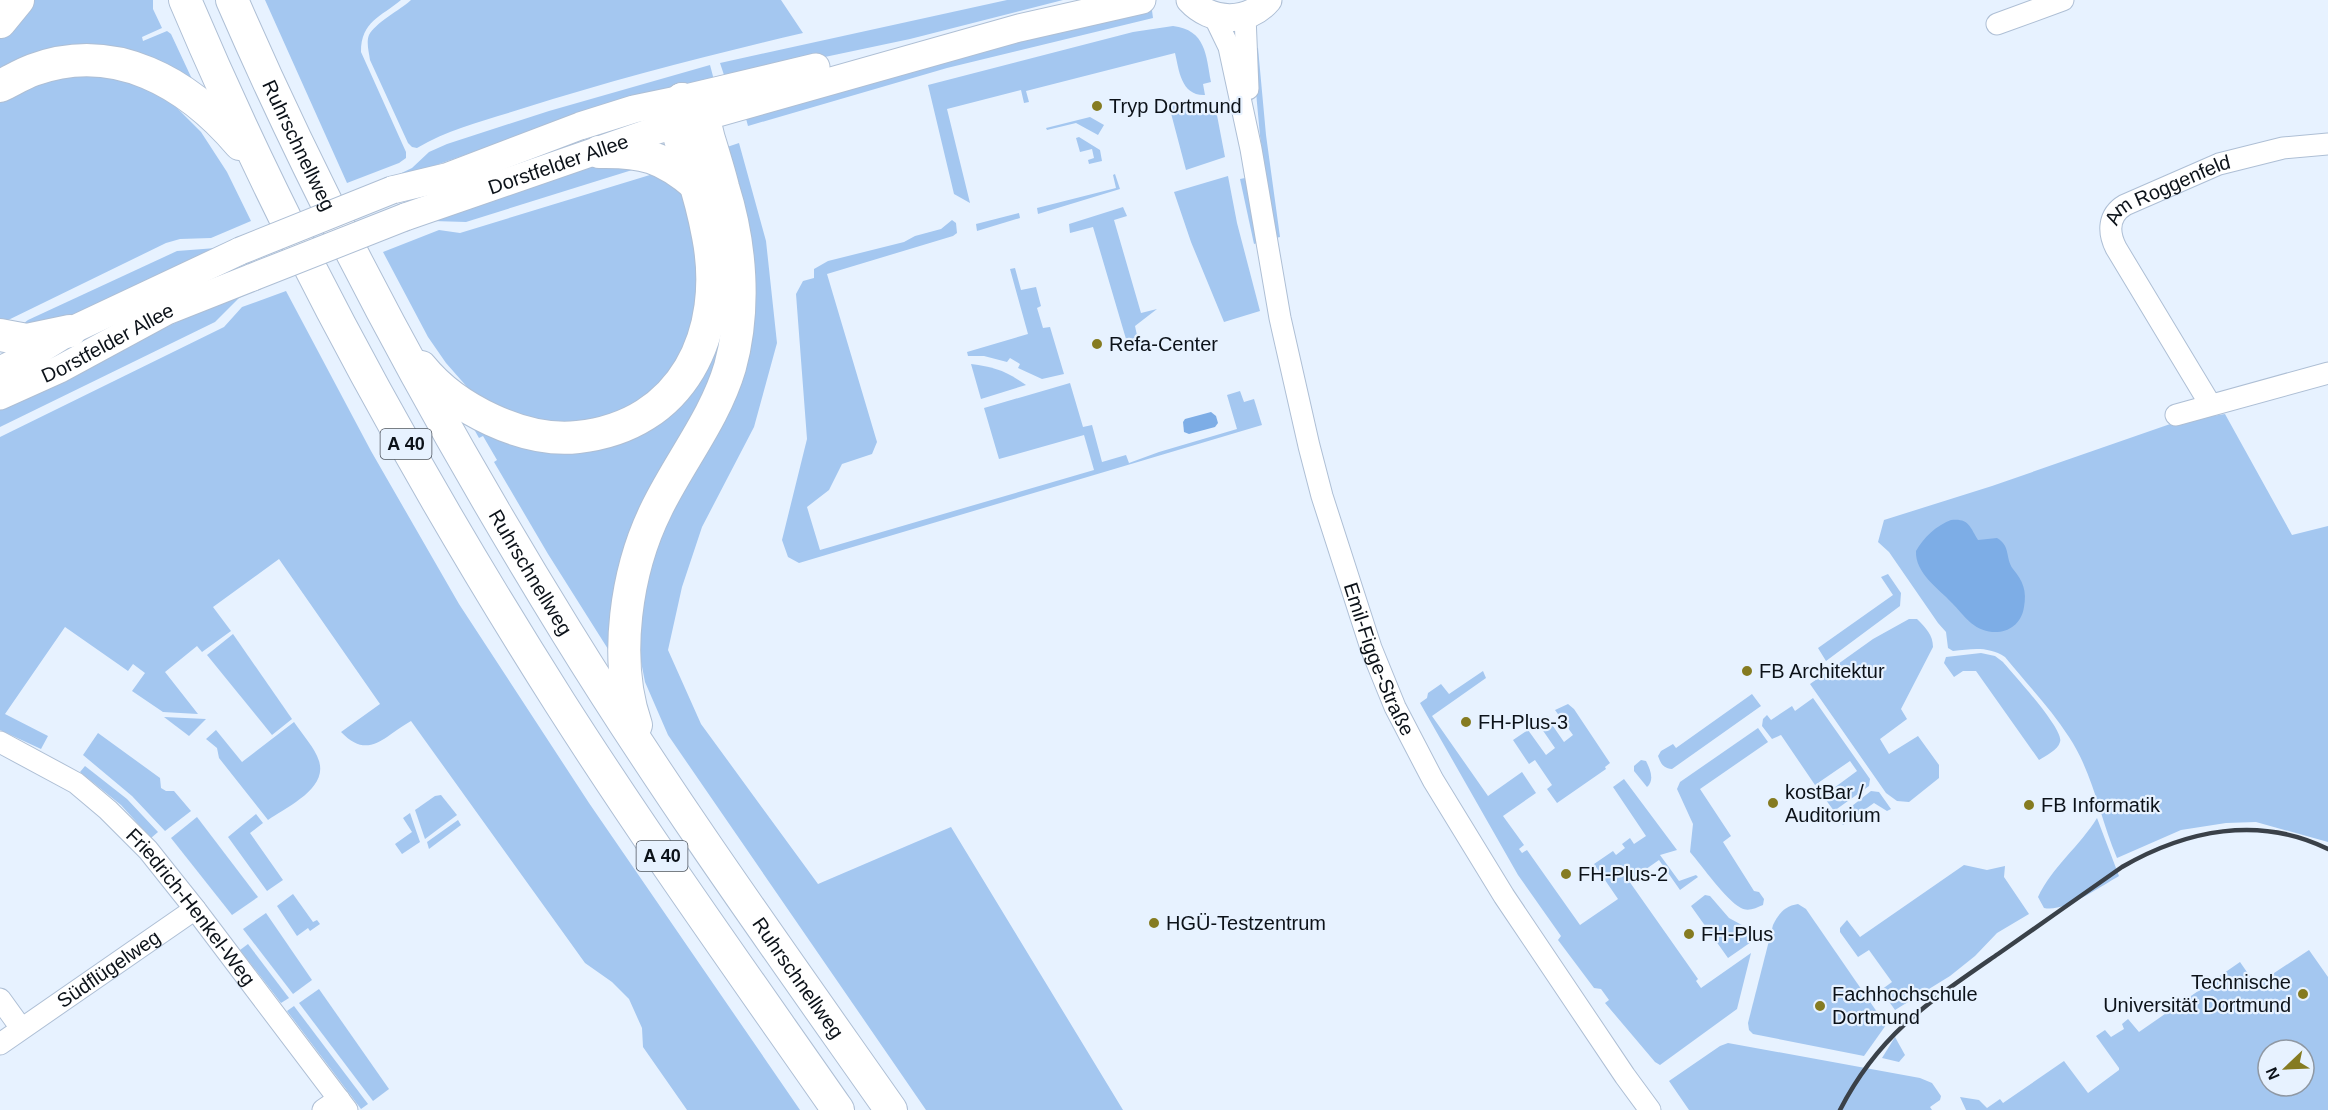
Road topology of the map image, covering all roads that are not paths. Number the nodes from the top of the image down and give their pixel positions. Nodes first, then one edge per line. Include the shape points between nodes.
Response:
1 (18, 0) edge
2 (185, 0) edge
3 (232, 0) edge
4 (1085, 0) edge
5 (1142, 0) edge
6 (1190, 0) edge
7 (1268, 0) edge
8 (2062, 0) edge
9 (1214, 16) junction
10 (1245, 16) junction
11 (0, 22) edge
12 (1997, 24) dead end
13 (0, 86) edge
14 (687, 114) junction
15 (2328, 144) edge
16 (1251, 149) junction
17 (599, 152) junction
18 (696, 185) junction
19 (272, 189) junction
20 (70, 331) junction
21 (394, 333) junction
22 (0, 335) edge
23 (0, 370) edge
24 (2328, 373) edge
25 (0, 396) edge
26 (2210, 404) junction
27 (2176, 415) dead end
28 (0, 742) edge
29 (659, 775) junction
30 (195, 909) junction
31 (0, 999) edge
32 (21, 1028) junction
33 (0, 1044) edge
34 (336, 1106) edge
35 (838, 1110) edge
36 (891, 1110) edge
37 (1650, 1110) edge

1 - 11 highway
2 - 19 highway, A 40
3 - 21 highway, Ruhrschnellweg / A 40 via 321,192
4 - 14 main road, Dorstfelder Allee
5 - 14 main road, Dorstfelder Allee
6 - 9 main road
7 - 10 main road
8 - 12 street
9 - 10 main road
9 - 16 street, Emil-Figge-Straße via 1229,47
10 - 16 street, Emil-Figge-Straße
13 - 19 highway via 34,70 82,60 127,65 147,72 203,105 246,152
14 - 17 main road, Dorstfelder Allee
14 - 18 highway
14 - 20 main road, Dorstfelder Allee, bridge via 634,109 446,177 392,190 240,251
14 - 29 highway via 730,208 738,258 738,331 719,398 657,507 632,579 626,621 627,689 639,736
15 - 26 street, Am Roggenfeld via 2283,148 2219,164 2125,205 2114,215 2112,239
16 - 37 street, Emil-Figge-Straße via 1283,328 1322,496 1367,638 1395,707 1433,780 1504,896
17 - 18 highway via 648,155
17 - 25 main road, Dorstfelder Allee, bridge via 405,217 167,311 60,369
18 - 21 highway via 712,268 708,327 696,360 683,380 654,410 634,422 615,430 563,439 513,429 470,407 438,384
19 - 35 highway, A 40 via 414,459 560,703
20 - 22 highway via 27,340
20 - 23 main road, Dorstfelder Allee
21 - 29 highway, Ruhrschnellweg / A 40 via 499,520
24 - 26 street
26 - 27 street
28 - 30 street, Friedrich-Henkel-Weg via 58,771 92,796 148,850
29 - 36 highway, Ruhrschnellweg / A 40
30 - 32 street, Südflügelweg
30 - 34 street, Friedrich-Henkel-Weg
31 - 32 street
32 - 33 street, Südflügelweg

